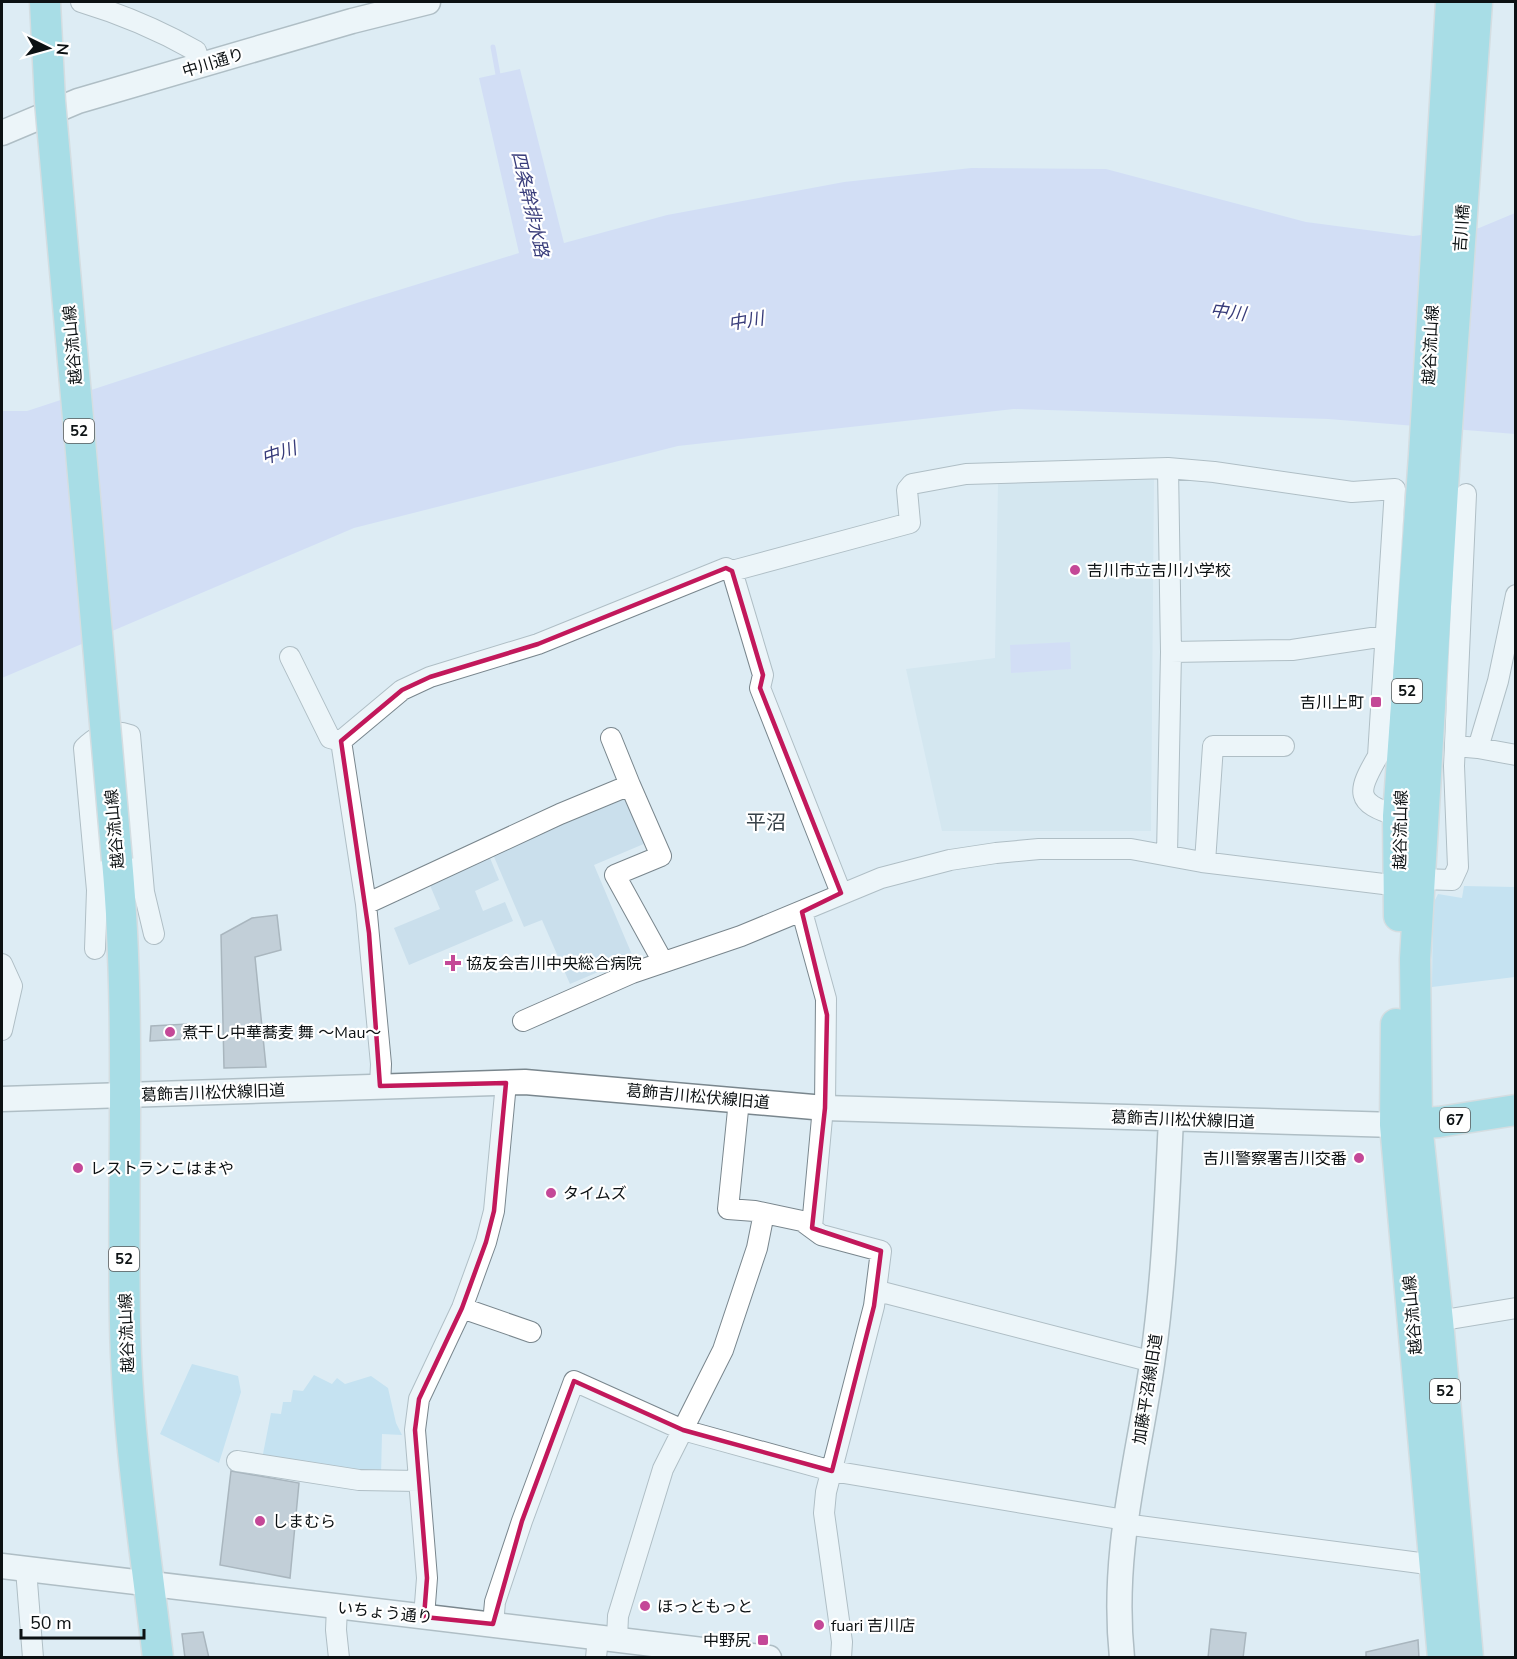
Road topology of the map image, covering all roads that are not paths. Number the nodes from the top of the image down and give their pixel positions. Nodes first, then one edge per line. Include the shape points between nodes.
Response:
1 (45, 2) edge
2 (81, 2) edge
3 (428, 2) edge
4 (1451, 2) edge
5 (1477, 2) edge
6 (201, 66) junction
7 (2, 133) edge
8 (1434, 455) junction
9 (1168, 468) junction
10 (1466, 494) dead end
11 (732, 571) junction
12 (1515, 595) edge
13 (1385, 636) junction
14 (1171, 652) junction
15 (290, 657) dead end
16 (611, 738) dead end
17 (342, 741) junction
18 (1284, 746) dead end
19 (1455, 746) junction
20 (1478, 748) junction
21 (1515, 755) edge
22 (630, 785) junction
23 (1398, 816) junction
24 (1167, 855) junction
25 (1205, 862) junction
26 (1410, 882) junction
27 (841, 893) junction
28 (366, 904) junction
29 (802, 912) junction
30 (154, 934) dead end
31 (95, 949) dead end
32 (663, 962) junction
33 (2, 964) edge
34 (523, 1021) dead end
35 (2, 1030) edge
36 (506, 1083) junction
37 (380, 1086) junction
38 (124, 1095) junction
39 (2, 1099) edge
40 (739, 1100) junction
41 (824, 1108) junction
42 (1515, 1110) edge
43 (1171, 1119) junction
44 (1406, 1125) junction
45 (764, 1213) junction
46 (812, 1227) junction
47 (878, 1291) junction
48 (462, 1308) junction
49 (1515, 1308) edge
50 (1438, 1321) junction
51 (531, 1332) dead end
52 (1153, 1362) junction
53 (683, 1431) junction
54 (237, 1461) dead end
55 (832, 1471) junction
56 (419, 1481) junction
57 (1125, 1522) junction
58 (1435, 1565) junction
59 (2, 1566) edge
60 (26, 1569) junction
61 (149, 1584) junction
62 (337, 1607) junction
63 (424, 1617) junction
64 (493, 1624) junction
65 (604, 1644) edge
66 (33, 1658) edge
67 (158, 1658) edge
68 (339, 1658) edge
69 (769, 1658) edge
70 (841, 1658) edge
71 (1122, 1658) edge
72 (1443, 1658) edge
73 (1468, 1658) edge

1 - 38 main road, 越谷流山線 / 52, bridge via 50,100 124,941
2 - 6 street via 128,16 173,38 196,51
3 - 6 street, 中川通り
4 - 8 main road, 越谷流山線 / 52
5 - 8 main road, 吉川橋 / 52
6 - 7 street, 中川通り via 78,101
8 - 23 main road, 越谷流山線 / 52
8 - 26 main road, 越谷流山線 / 52
9 - 11 street via 973,474 912,484 907,490 910,523
9 - 13 street via 1352,492 1395,489
9 - 14 street
10 - 19 street
11 - 17 street via 726,568 538,644 430,677 402,690
11 - 27 street via 763,675 760,688
12 - 20 street via 1498,681
13 - 14 street via 1292,650
13 - 23 street via 1378,756 1363,789 1370,807
14 - 24 street
15 - 17 street via 330,738
16 - 22 street
17 - 28 street
18 - 25 street via 1213,746
19 - 20 street
19 - 26 street via 1456,874 1447,882
20 - 21 street
22 - 28 street
22 - 32 street via 661,856 615,875
23 - 26 main road, 越谷流山線 / 52
24 - 25 street
24 - 27 street via 1131,849 1070,848 996,853 907,870
25 - 26 street
26 - 44 main road, 越谷流山線 / 52 via 1415,959
27 - 29 street
28 - 37 street
29 - 32 street
29 - 41 street via 826,999
30 - 31 street via 144,892 130,735 119,730 95,737 84,748 97,890
32 - 34 street
33 - 35 street via 12,986
36 - 37 street, 葛飾吉川松伏線旧道
36 - 40 street, 葛飾吉川松伏線旧道 via 563,1084
36 - 48 street via 494,1211
37 - 38 street, 葛飾吉川松伏線旧道
38 - 39 street, 葛飾吉川松伏線旧道
38 - 61 main road, 越谷流山線 / 52 via 126,1360
40 - 41 street, 葛飾吉川松伏線旧道
40 - 45 street via 728,1209
41 - 43 street, 葛飾吉川松伏線旧道
41 - 46 street
42 - 44 main road, 67
43 - 44 street, 葛飾吉川松伏線旧道
43 - 52 street, 加藤平沼線旧道
44 - 50 main road, 越谷流山線 / 52
44 - 58 main road, 越谷流山線 / 52
45 - 46 street
45 - 53 street via 757,1248 723,1350
46 - 47 street via 821,1234 881,1251
47 - 52 street
47 - 55 street
48 - 51 street
48 - 56 street via 420,1399 415,1430
49 - 50 street
50 - 73 main road, 越谷流山線 / 52
52 - 57 street, 加藤平沼線旧道
53 - 55 street
53 - 64 street via 574,1380 495,1602
53 - 65 street via 663,1469 618,1616
54 - 56 street via 359,1480
55 - 57 street
55 - 70 street via 824,1513
56 - 63 street via 427,1578
57 - 58 street
57 - 71 street, 加藤平沼線旧道 via 1118,1593
58 - 72 main road, 越谷流山線 / 52
59 - 60 street, いちょう通り
60 - 61 street, いちょう通り
60 - 66 street
61 - 62 street, いちょう通り
61 - 67 main road, 越谷流山線 / 52
62 - 63 street, いちょう通り
62 - 68 street
63 - 64 street, いちょう通り
64 - 65 street, いちょう通り
65 - 69 street, いちょう通り

